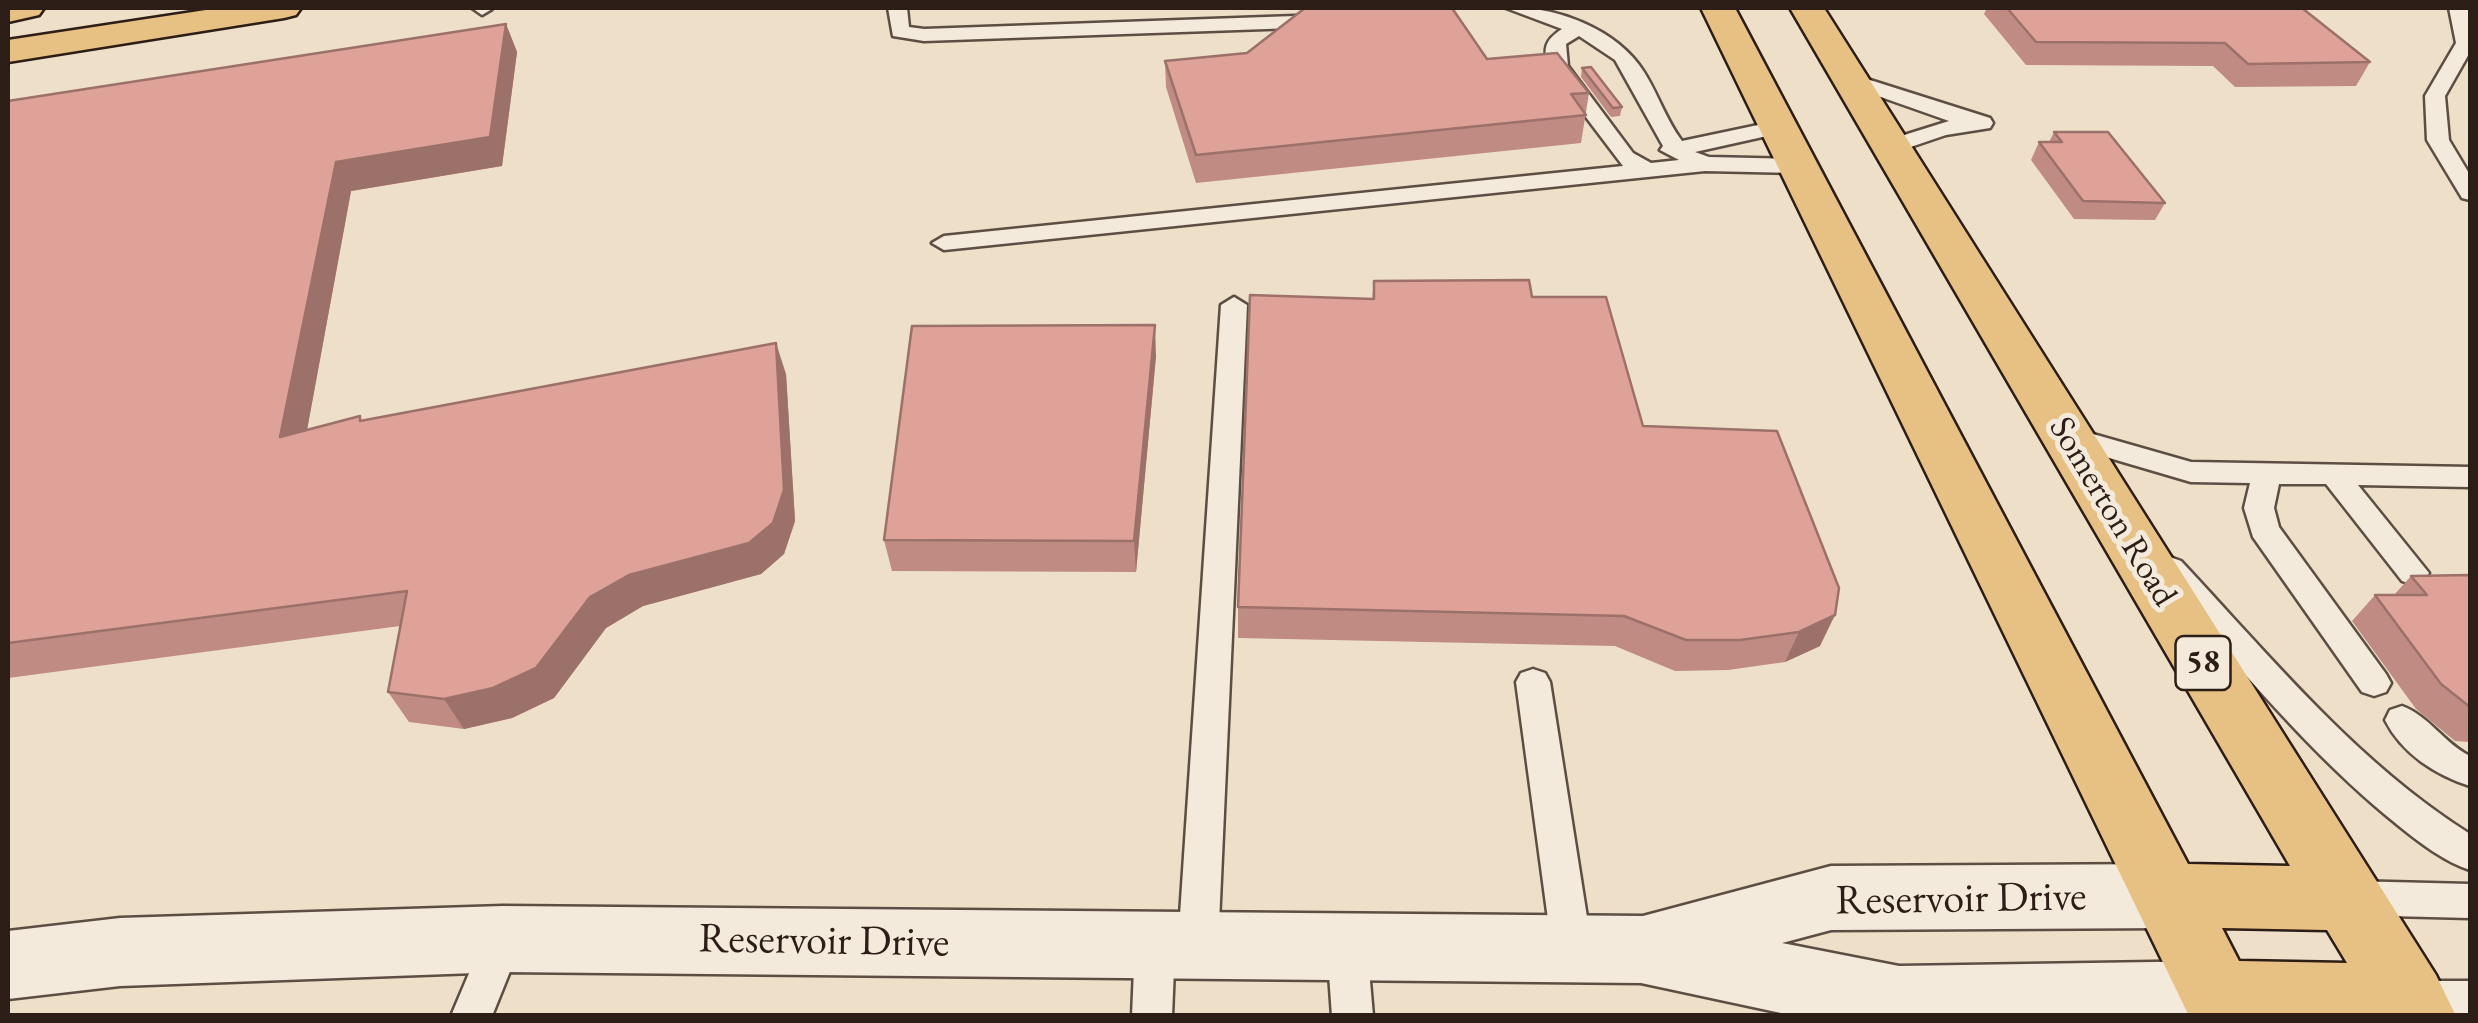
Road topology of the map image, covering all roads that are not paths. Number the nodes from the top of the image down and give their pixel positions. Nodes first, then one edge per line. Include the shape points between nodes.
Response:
1 (27, 8) edge
2 (284, 8) edge
3 (898, 8) edge
4 (1516, 8) edge
5 (1680, 8) edge
6 (1807, 8) edge
7 (2460, 8) edge
8 (8, 11) edge
9 (1351, 18) edge
10 (1726, 24) edge
11 (1575, 30) junction
12 (8, 52) edge
13 (1851, 80) junction
14 (1777, 127) junction
15 (1890, 148) junction
16 (1676, 149) junction
17 (1625, 158) junction
18 (1705, 164) junction
19 (1797, 166) junction
20 (1648, 170) junction
21 (1527, 183) junction
22 (2470, 193) edge
23 (944, 243) dead end
24 (1234, 306) dead end
25 (2081, 462) junction
26 (2259, 474) junction
27 (2334, 475) junction
28 (2460, 477) edge
29 (2470, 500) edge
30 (2414, 573) edge
31 (1533, 682) dead end
32 (2374, 683) dead end
33 (2402, 720) dead end
34 (2470, 770) edge
35 (2470, 854) edge
36 (2168, 896) junction
37 (2347, 898) junction
38 (2470, 902) edge
39 (503, 939) junction
40 (1176, 945) junction
41 (1347, 946) junction
42 (1607, 949) junction
43 (8, 965) edge
44 (2433, 1005) edge
45 (2223, 1006) edge
46 (471, 1016) edge
47 (1152, 1016) edge
48 (1353, 1016) edge

1 - 8 main road
2 - 12 main road
3 - 9 lane via 900,32 924,35
4 - 11 lane
5 - 10 main road via 1696,23
6 - 13 main road, Somerton Road / 58
7 - 22 lane via 2466,43 2435,96 2438,140
10 - 14 main road
11 - 16 lane via 1622,56
11 - 17 lane via 1557,41 1558,67
13 - 15 main road, Somerton Road / 58
13 - 15 lane via 1940,115 1982,122
14 - 16 lane
14 - 19 main road
15 - 25 main road, Somerton Road / 58
16 - 17 lane
16 - 18 lane
17 - 20 lane
17 - 21 lane
18 - 19 lane
18 - 20 lane
19 - 36 main road
20 - 21 lane
21 - 23 lane
24 - 40 lane
25 - 26 lane
25 - 35 lane via 2321,732 2432,832
25 - 37 main road, Somerton Road / 58
26 - 27 lane
26 - 32 lane via 2266,493 2259,508 2264,528
27 - 28 lane
27 - 30 lane
28 - 29 lane
31 - 42 lane
33 - 34 lane via 2424,746
36 - 37 main road
36 - 42 street, Reservoir Drive via 1831,898
36 - 45 main road
37 - 38 lane
37 - 44 main road, Somerton Road / 58
39 - 40 street, Reservoir Drive
39 - 43 street, Reservoir Drive via 120,952
39 - 46 lane
40 - 41 street, Reservoir Drive
40 - 47 lane
41 - 42 street, Reservoir Drive
41 - 48 lane
42 - 45 street, Reservoir Drive via 1898,1002
44 - 45 main road

